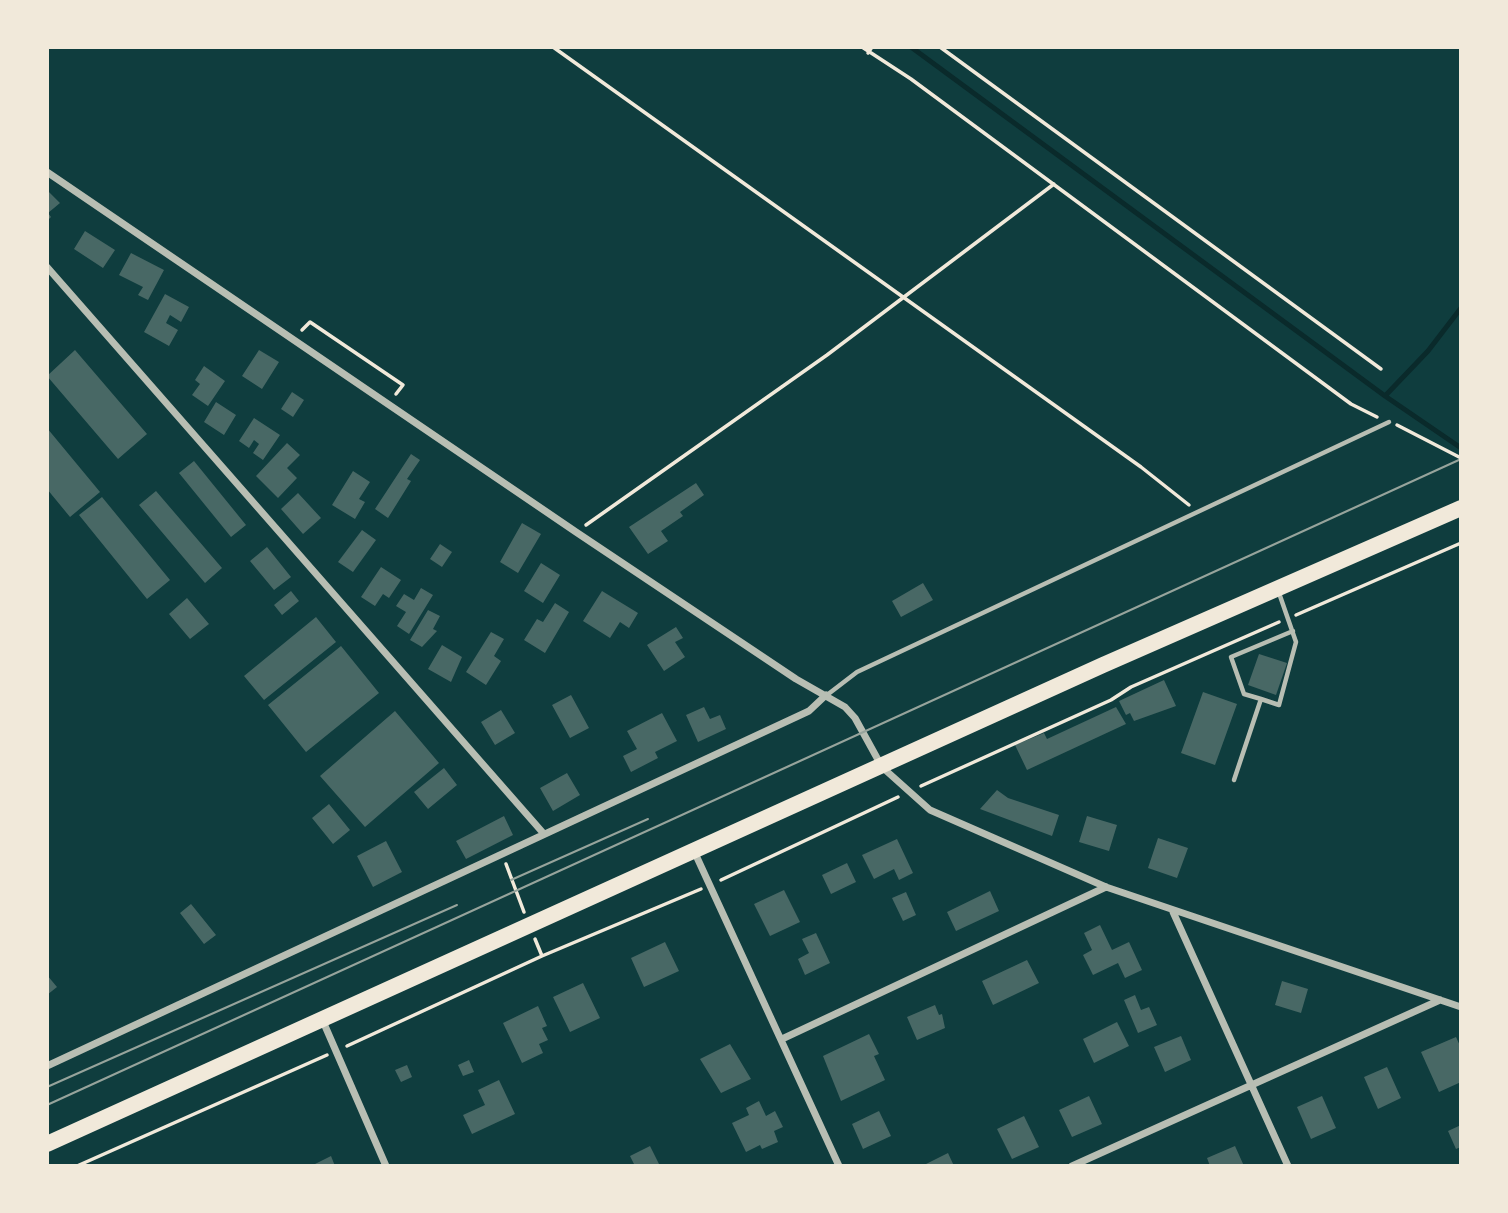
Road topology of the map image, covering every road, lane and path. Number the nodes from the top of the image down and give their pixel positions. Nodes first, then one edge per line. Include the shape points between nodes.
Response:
1 (553, 47) edge
2 (862, 47) edge
3 (872, 47) edge
4 (940, 47) edge
5 (868, 53) junction
6 (47, 172) edge
7 (1054, 184) junction
8 (47, 267) edge
9 (904, 297) junction
10 (293, 340) junction
11 (1381, 369) dead end
12 (389, 404) junction
13 (1389, 422) junction
14 (1461, 458) edge
15 (1461, 508) edge
16 (1196, 510) junction
17 (576, 532) junction
18 (1461, 543) edge
19 (1277, 589) junction
20 (1289, 618) junction
21 (1293, 631) junction
22 (826, 695) junction
23 (1261, 699) junction
24 (882, 766) junction
25 (1234, 780) dead end
26 (910, 792) junction
27 (544, 834) junction
28 (694, 851) junction
29 (502, 853) junction
30 (710, 885) junction
31 (1106, 887) junction
32 (1173, 912) junction
33 (529, 925) junction
34 (542, 956) junction
35 (1440, 1000) junction
36 (1461, 1007) edge
37 (322, 1018) junction
38 (782, 1039) junction
39 (336, 1051) junction
40 (47, 1066) edge
41 (1251, 1085) junction
42 (47, 1143) edge
43 (78, 1166) edge
44 (386, 1166) edge
45 (839, 1166) edge
46 (1072, 1166) edge
47 (1288, 1166) edge

1 - 9 path
2 - 5 path
3 - 5 path
4 - 11 path
5 - 7 path via 911,79
6 - 10 street
7 - 9 path
7 - 13 path via 1351,404
8 - 27 street
9 - 16 path
9 - 17 path
10 - 12 street
10 - 12 path via 310,322 403,385
12 - 17 street
13 - 14 path
13 - 16 lane
15 - 19 main road
16 - 22 lane via 857,672
17 - 22 street
18 - 20 path
19 - 20 lane
19 - 24 main road
20 - 21 lane
20 - 26 path
21 - 23 lane via 1296,642 1279,705
21 - 23 lane via 1231,657 1244,694
22 - 24 street via 855,718
22 - 27 street via 809,711
23 - 25 lane
24 - 26 street
24 - 28 main road
26 - 30 path
26 - 31 street via 930,810
27 - 29 street
28 - 30 street
28 - 33 main road
29 - 33 path
29 - 40 street via 374,917
30 - 34 path
30 - 38 street
31 - 32 street
31 - 38 street
32 - 35 street
32 - 41 street
33 - 34 path
33 - 37 main road
34 - 39 path
35 - 36 street
35 - 41 street
37 - 39 street
37 - 42 main road
38 - 45 street
39 - 43 path
39 - 44 street
41 - 46 street
41 - 47 street

